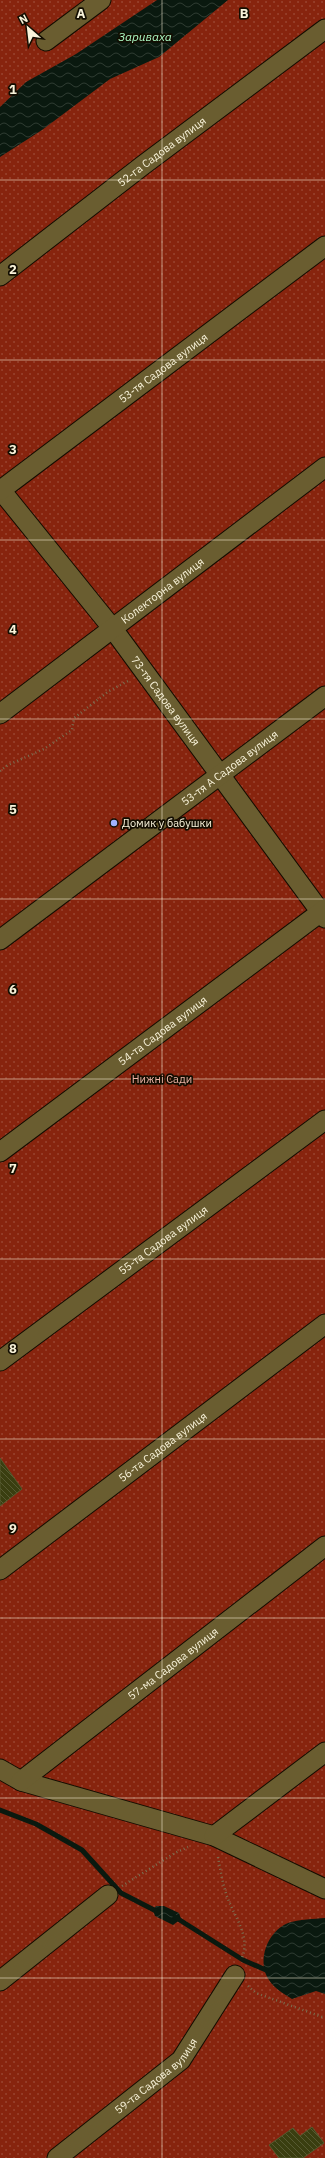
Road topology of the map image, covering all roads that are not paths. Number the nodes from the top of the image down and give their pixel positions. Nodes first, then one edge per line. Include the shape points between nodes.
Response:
1 (101, 0) edge
2 (325, 29) edge
3 (46, 41) dead end
4 (325, 246) edge
5 (0, 276) edge
6 (325, 467) edge
7 (3, 498) edge
8 (113, 629) junction
9 (325, 696) edge
10 (0, 714) edge
11 (220, 774) junction
12 (324, 914) edge
13 (0, 940) edge
14 (325, 1120) edge
15 (0, 1152) edge
16 (325, 1324) edge
17 (0, 1361) edge
18 (325, 1546) edge
19 (0, 1570) edge
20 (325, 1752) edge
21 (0, 1770) edge
22 (20, 1781) junction
23 (214, 1836) junction
24 (325, 1889) edge
25 (108, 1895) dead end
26 (235, 1975) road end
27 (0, 1981) edge
28 (57, 2158) edge

1 - 3 street
2 - 5 street, 52-га Садова вулиця
4 - 7 street, 53-тя Садова вулиця
6 - 8 street, Колекторна вулиця
7 - 8 street, 73-тя Садова вулиця
8 - 10 street, Колекторна вулиця
8 - 11 street, 73-тя Садова вулиця
9 - 11 street, 53-тя А Садова вулиця
11 - 12 street, 73-тя Садова вулиця
11 - 13 street, 53-тя А Садова вулиця
12 - 15 street, 54-та Садова вулиця
14 - 17 street, 55-та Садова вулиця
16 - 19 street, 56-та Садова вулиця
18 - 22 street, 57-ма Садова вулиця
20 - 23 street
21 - 22 street
22 - 23 street
23 - 24 street
25 - 27 street
26 - 28 street, 59-та Садова вулиця via 181,2060

